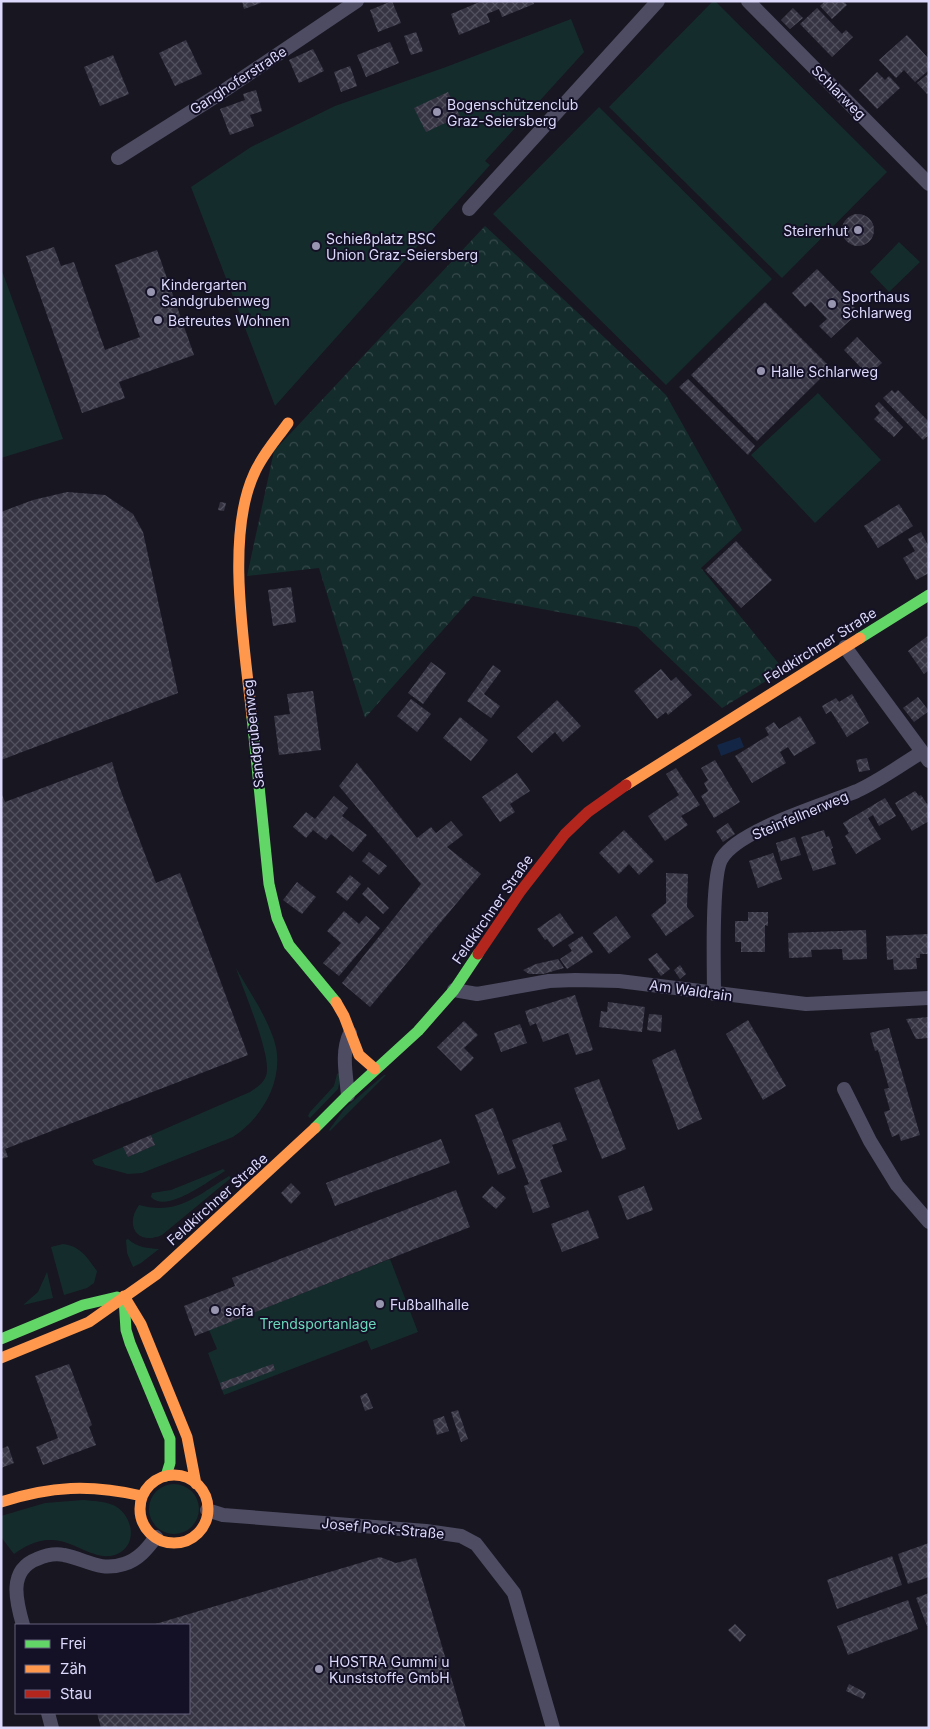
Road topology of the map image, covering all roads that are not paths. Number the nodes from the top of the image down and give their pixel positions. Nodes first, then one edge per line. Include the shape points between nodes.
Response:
1 (658, 1) edge
2 (748, 1) edge
3 (348, 4) edge
4 (118, 158) dead end
5 (929, 184) edge
6 (469, 210) dead end
7 (288, 423) dead end
8 (929, 595) edge
9 (845, 647) junction
10 (925, 756) edge
11 (454, 990) junction
12 (714, 994) junction
13 (929, 998) edge
14 (350, 1033) junction
15 (375, 1069) junction
16 (844, 1089) dead end
17 (348, 1095) junction
18 (929, 1222) edge
19 (124, 1296) junction
20 (1, 1339) edge
21 (1, 1358) edge
22 (166, 1476) junction
23 (196, 1484) junction
24 (142, 1496) junction
25 (1, 1502) edge
26 (208, 1510) junction
27 (156, 1538) junction
28 (23, 1624) edge
29 (48, 1714) edge
30 (52, 1728) edge
31 (553, 1728) edge

1 - 6 street
2 - 5 street, Schlarweg
3 - 4 street, Ganghoferstraße via 216,96
7 - 14 street, Sandgrubenweg via 251,480 244,512 238,570 248,682 269,884 277,918 289,945 338,1004
8 - 9 street, Feldkirchner Straße
9 - 10 street
9 - 11 street, Feldkirchner Straße via 632,780 588,812 550,851
10 - 12 street, Steinfellnerweg via 859,790 756,832 734,845 721,858 716,878
11 - 12 street, Am Waldrain via 477,994 549,981 584,980 620,981
11 - 15 street, Feldkirchner Straße via 418,1031
12 - 13 street, Am Waldrain via 806,1004
14 - 15 street, Sandgrubenweg via 359,1055
14 - 17 street via 344,1052
15 - 17 street, Feldkirchner Straße
16 - 18 street via 897,1185
17 - 19 street, Feldkirchner Straße via 158,1274
19 - 20 street, Feldkirchner Straße via 83,1306
19 - 21 street, Feldkirchner Straße via 89,1322
19 - 22 street via 130,1343 170,1439 170,1463
19 - 23 street via 141,1324 187,1437
22 - 23 street via 179,1476
22 - 24 street via 150,1485
23 - 26 street via 206,1499
24 - 25 street via 105,1488 63,1487
24 - 27 street via 142,1519
26 - 27 street via 204,1524 191,1538 171,1542
26 - 31 street, Josef Pock-Straße via 222,1515 426,1531 461,1536 476,1544 514,1593
27 - 28 street via 147,1550 124,1564 98,1566 53,1554 30,1562 16,1580 16,1598
29 - 30 street

